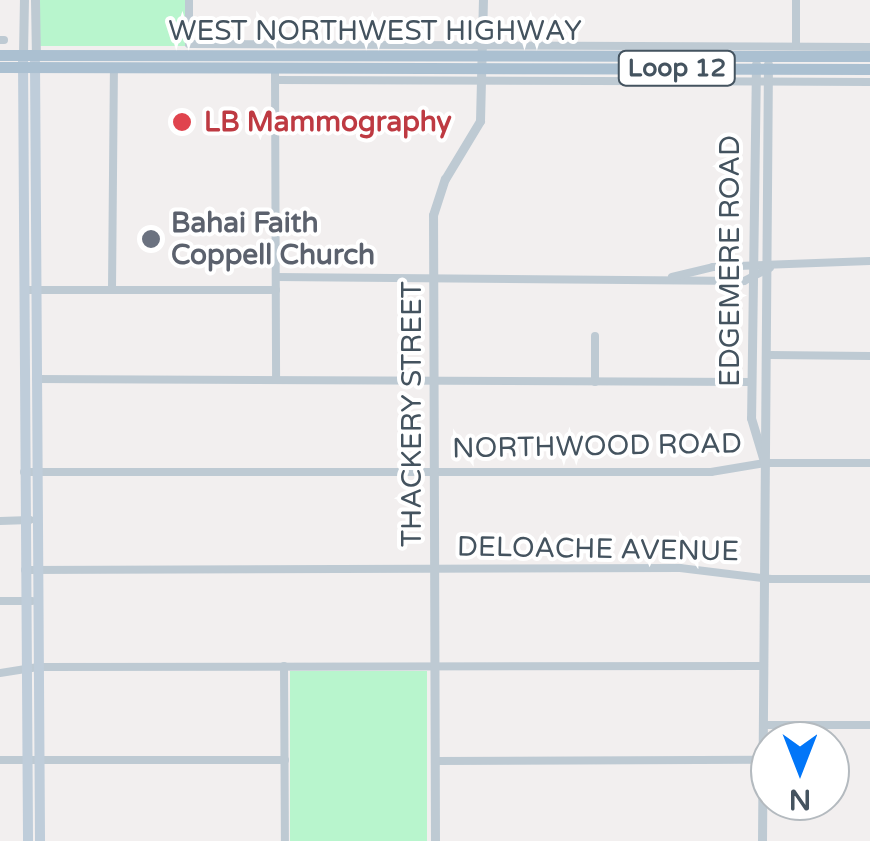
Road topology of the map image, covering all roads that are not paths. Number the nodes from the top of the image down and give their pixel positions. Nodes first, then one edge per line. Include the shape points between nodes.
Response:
1 (24, 0) edge
2 (35, 0) edge
3 (189, 0) edge
4 (483, 0) edge
5 (796, 0) edge
6 (796, 46) junction
7 (870, 47) edge
8 (0, 55) edge
9 (870, 56) edge
10 (29, 61) junction
11 (484, 63) junction
12 (0, 67) edge
13 (114, 68) junction
14 (276, 68) junction
15 (762, 69) junction
16 (870, 69) edge
17 (870, 82) edge
18 (870, 262) edge
19 (752, 267) junction
20 (770, 268) junction
21 (276, 277) junction
22 (669, 278) junction
23 (434, 279) junction
24 (752, 280) junction
25 (112, 289) junction
26 (30, 290) junction
27 (276, 290) junction
28 (595, 336) dead end
29 (770, 356) junction
30 (870, 356) edge
31 (30, 376) junction
32 (276, 379) junction
33 (435, 382) junction
34 (595, 382) junction
35 (752, 382) junction
36 (752, 431) junction
37 (768, 431) junction
38 (765, 463) junction
39 (870, 463) edge
40 (30, 472) junction
41 (435, 472) junction
42 (0, 520) edge
43 (30, 520) junction
44 (30, 570) junction
45 (434, 570) junction
46 (764, 577) junction
47 (870, 579) edge
48 (0, 601) edge
49 (30, 601) junction
50 (284, 666) junction
51 (435, 666) junction
52 (763, 666) junction
53 (32, 667) junction
54 (0, 674) edge
55 (762, 721) edge
56 (0, 760) edge
57 (35, 760) junction
58 (285, 760) junction
59 (750, 760) edge
60 (435, 761) junction
61 (28, 841) edge
62 (40, 841) edge
63 (284, 841) edge
64 (435, 841) edge

1 - 10 street
2 - 10 street
3 - 11 street via 190,44
4 - 11 street, THACKERY STREET
5 - 6 street
6 - 7 street
6 - 11 street
8 - 10 main road, WEST NORTHWEST HIGHWAY / Loop 12
9 - 15 main road, WEST NORTHWEST HIGHWAY / Loop 12
10 - 12 main road, WEST NORTHWEST HIGHWAY / Loop 12
10 - 13 main road, WEST NORTHWEST HIGHWAY / Loop 12
10 - 14 main road, WEST NORTHWEST HIGHWAY / Loop 12
10 - 26 main road
11 - 14 main road, WEST NORTHWEST HIGHWAY / Loop 12
11 - 15 main road, WEST NORTHWEST HIGHWAY / Loop 12
11 - 23 street, THACKERY STREET via 476,131 435,205
13 - 14 main road, WEST NORTHWEST HIGHWAY / Loop 12
13 - 25 street
14 - 21 street
15 - 16 main road, WEST NORTHWEST HIGHWAY / Loop 12
15 - 17 street
15 - 19 street, EDGEMERE ROAD
15 - 20 street, EDGEMERE ROAD
18 - 20 street
19 - 20 street
19 - 22 street via 701,268
19 - 24 street, EDGEMERE ROAD
20 - 24 street
20 - 29 street, EDGEMERE ROAD
21 - 23 street
21 - 27 street
22 - 23 street
22 - 24 street
23 - 33 street, THACKERY STREET
24 - 35 street, EDGEMERE ROAD
25 - 26 street
25 - 27 street
26 - 31 main road
27 - 32 street
28 - 34 street
29 - 30 street
29 - 37 street, EDGEMERE ROAD
31 - 32 street
31 - 40 main road
32 - 33 street
33 - 34 street
33 - 41 street, THACKERY STREET
34 - 35 street
35 - 36 street, EDGEMERE ROAD
36 - 37 street
36 - 38 street, EDGEMERE ROAD
37 - 38 street, EDGEMERE ROAD
38 - 39 street, NORTHWOOD ROAD
38 - 41 street, NORTHWOOD ROAD via 710,472
38 - 46 street, EDGEMERE ROAD
40 - 41 street, NORTHWOOD ROAD
40 - 43 main road
41 - 45 street, THACKERY STREET
42 - 43 street
43 - 44 main road
44 - 45 street, DELOACHE AVENUE
44 - 49 main road
45 - 46 street, DELOACHE AVENUE via 720,568
45 - 51 street, THACKERY STREET
46 - 47 street, DELOACHE AVENUE
46 - 52 street, EDGEMERE ROAD
48 - 49 street
49 - 53 main road
50 - 51 street
50 - 53 street
50 - 58 street
51 - 52 street
51 - 60 street, THACKERY STREET
52 - 55 street, EDGEMERE ROAD
53 - 54 street
53 - 57 main road
56 - 57 street
57 - 58 street
57 - 61 main road
57 - 62 main road
58 - 63 street
59 - 60 street
60 - 64 street, THACKERY STREET

